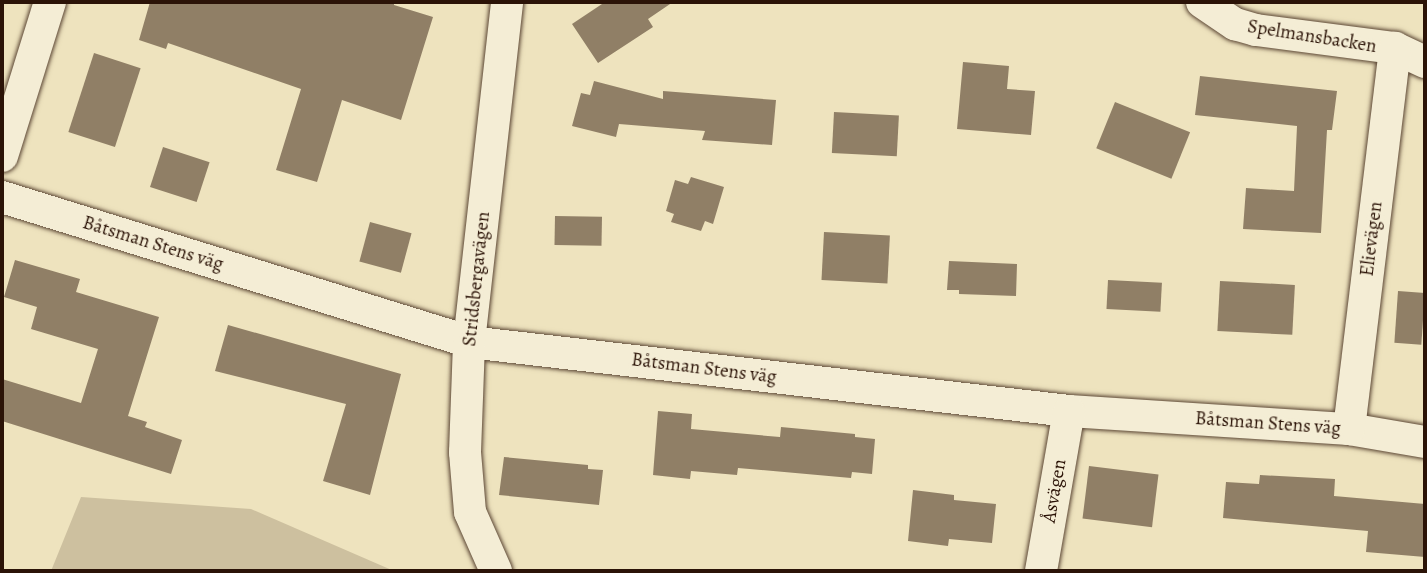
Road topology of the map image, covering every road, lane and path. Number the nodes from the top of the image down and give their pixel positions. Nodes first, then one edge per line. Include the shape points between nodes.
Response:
1 (50, 2) edge
2 (1202, 2) edge
3 (512, 5) edge
4 (1395, 48) junction
5 (1425, 62) edge
6 (2, 156) edge
7 (2, 197) edge
8 (469, 342) junction
9 (1069, 411) junction
10 (1349, 429) junction
11 (1425, 442) edge
12 (486, 565) edge
13 (1041, 571) edge

1 - 6 street
2 - 4 street, Spelmansbacken via 1235,24 1256,30
3 - 8 street, Stridsbergavägen
4 - 5 street, Spelmansbacken
4 - 10 street, Elievägen
7 - 8 street, Båtsman Stens väg
8 - 9 street, Båtsman Stens väg
8 - 12 street, Stridsbergavägen via 465,452 470,512
9 - 10 street, Båtsman Stens väg
9 - 13 street, Åsvägen
10 - 11 street, Båtsman Stens väg

